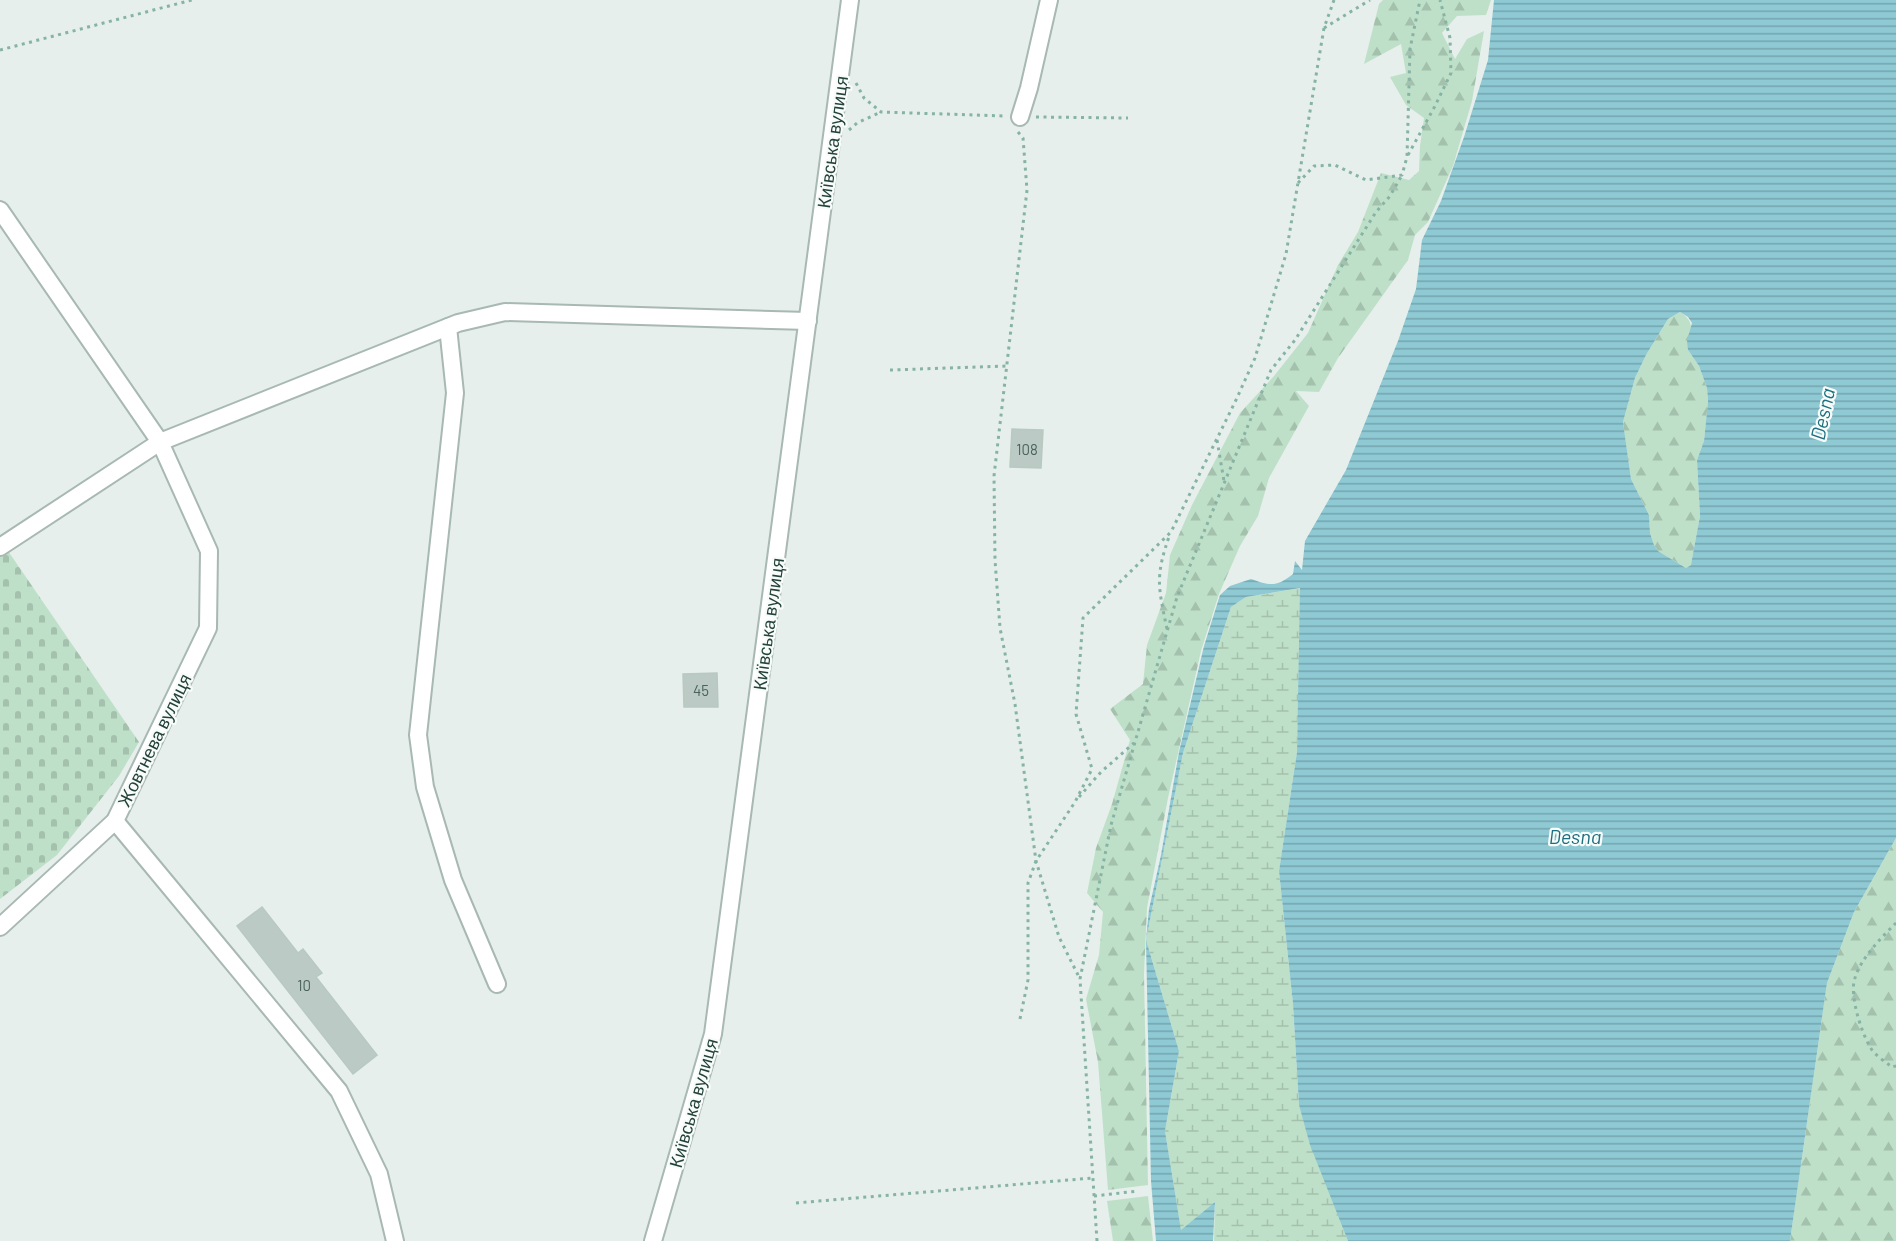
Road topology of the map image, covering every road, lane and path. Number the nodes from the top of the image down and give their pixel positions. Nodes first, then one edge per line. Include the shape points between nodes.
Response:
1 (192, 0) edge
2 (850, 0) edge
3 (1049, 0) edge
4 (1334, 0) edge
5 (1370, 0) edge
6 (1420, 0) edge
7 (1440, 0) edge
8 (1324, 28) junction
9 (0, 50) edge
10 (842, 61) junction
11 (881, 112) junction
12 (1128, 118) dead end
13 (1014, 122) junction
14 (831, 147) junction
15 (1407, 157) junction
16 (1402, 175) junction
17 (1297, 184) junction
18 (0, 210) edge
19 (808, 321) junction
20 (447, 327) junction
21 (1006, 366) junction
22 (890, 370) dead end
23 (1217, 439) junction
24 (160, 442) junction
25 (1225, 483) junction
26 (1171, 532) junction
27 (0, 547) edge
28 (1167, 630) junction
29 (1135, 742) junction
30 (1075, 802) junction
31 (115, 821) junction
32 (1036, 861) junction
33 (1896, 923) edge
34 (0, 927) edge
35 (1080, 979) junction
36 (497, 984) dead end
37 (1020, 1019) dead end
38 (1896, 1066) edge
39 (1093, 1178) junction
40 (1138, 1191) dead end
41 (1094, 1196) junction
42 (796, 1203) dead end
43 (395, 1241) edge
44 (653, 1241) edge
45 (1098, 1241) edge

1 - 9 path
2 - 10 street, Київська вулиця
3 - 13 street via 1029,88
4 - 8 path
5 - 8 path
6 - 15 path via 1410,49
7 - 15 path via 1450,38 1451,73
8 - 17 path
10 - 11 path via 864,98
10 - 14 street, Київська вулиця
11 - 13 path
11 - 14 path via 857,123
12 - 13 path
13 - 21 path via 1023,138 1027,190
14 - 19 street, Київська вулиця
15 - 16 path
16 - 17 path via 1366,180 1335,165 1314,166
16 - 25 path via 1295,340 1271,370
17 - 23 path via 1287,254 1255,358
18 - 24 street, Жовтнева вулиця
19 - 20 street via 505,312
19 - 44 street, Київська вулиця via 713,1034
20 - 24 street
20 - 36 street via 455,393 418,735 425,787 453,880
21 - 22 path
21 - 32 path via 994,476 994,560 1000,628 1015,704
23 - 25 path
23 - 26 path
24 - 27 street
24 - 31 street, Жовтнева вулиця via 209,551 208,628
25 - 28 path
26 - 28 path via 1160,561 1158,587
26 - 30 path via 1083,618 1076,714 1092,769
28 - 29 path
29 - 30 path
29 - 35 path via 1111,825
30 - 32 path
31 - 34 street
31 - 43 street, Жовтнева вулиця via 339,1091 379,1174
32 - 35 path via 1059,938
32 - 37 path via 1028,883 1028,980
33 - 38 path via 1862,963 1854,980 1854,1004 1869,1046 1882,1060
35 - 39 path
39 - 41 path
39 - 42 path
40 - 41 path
41 - 45 path

